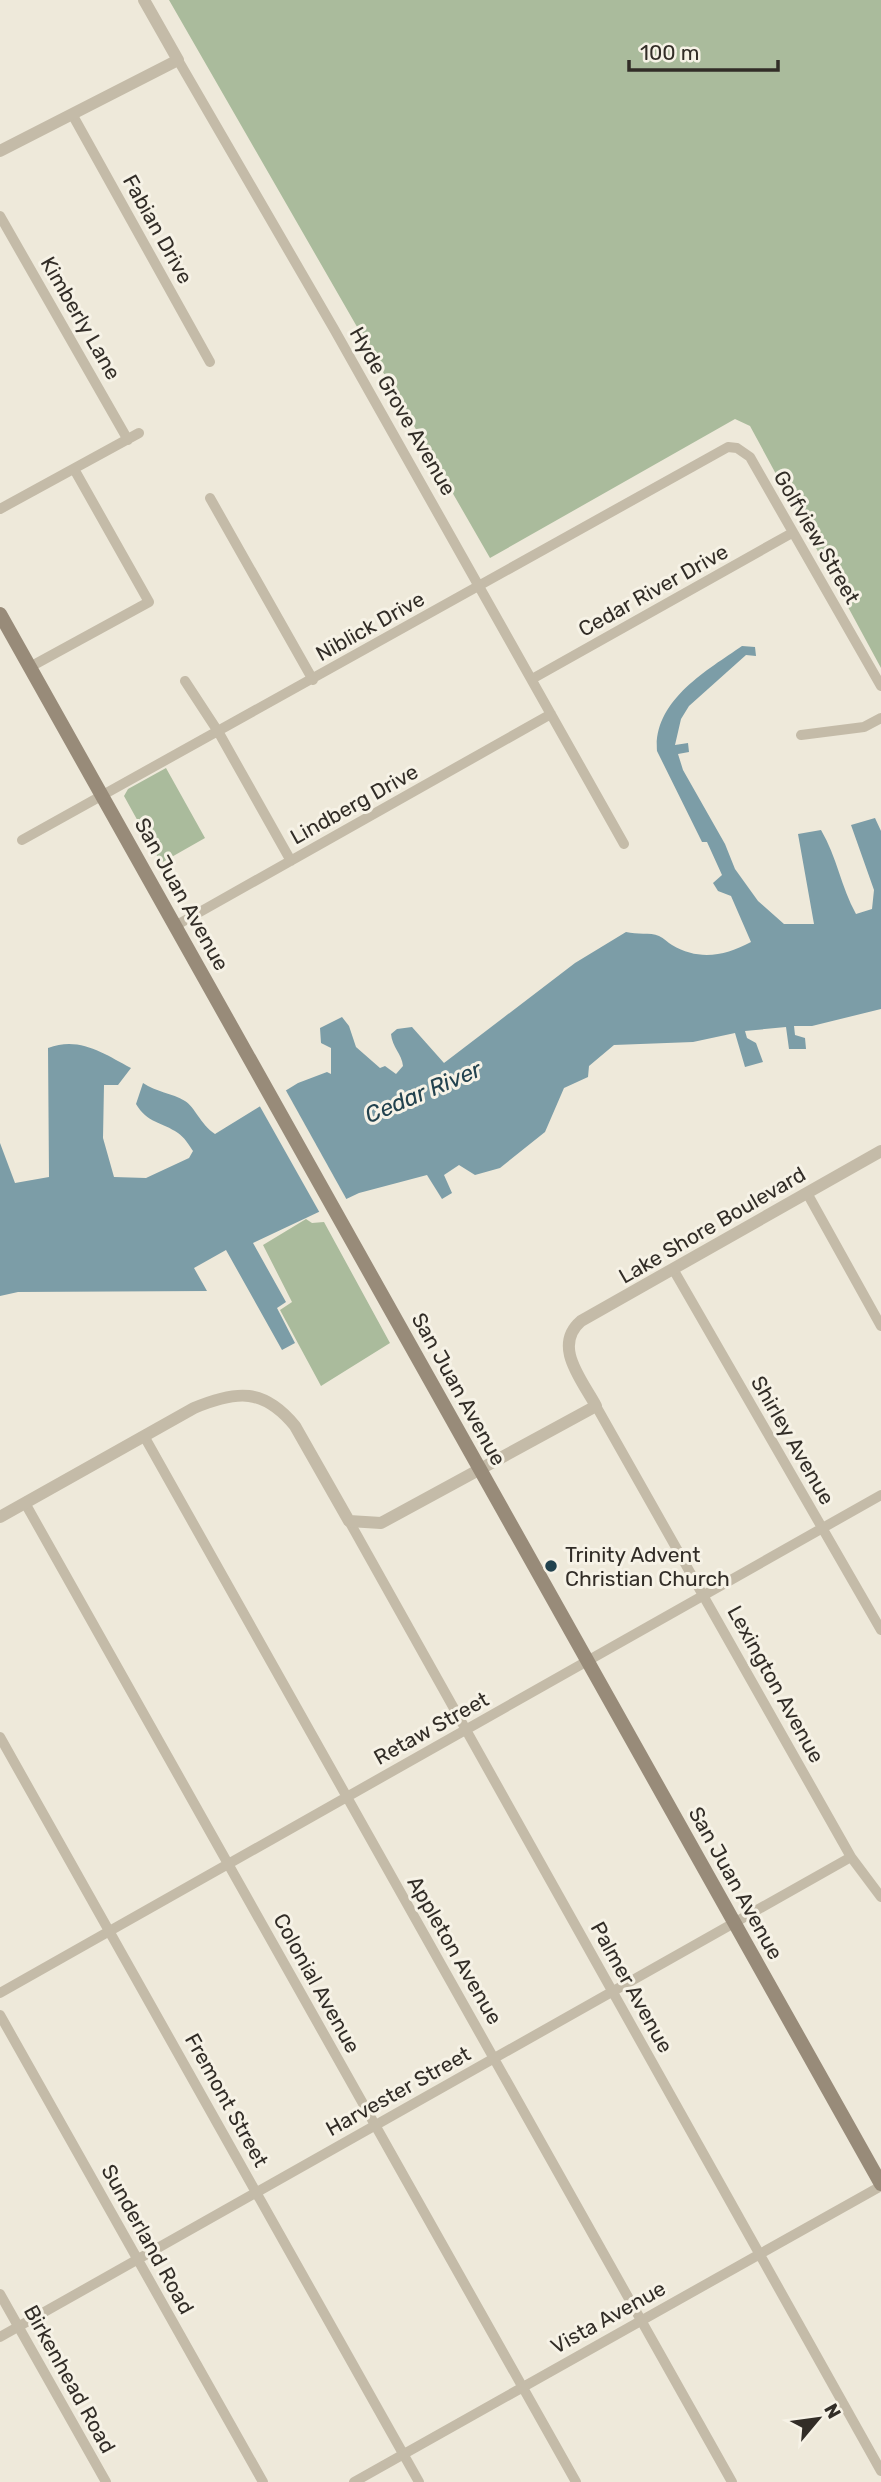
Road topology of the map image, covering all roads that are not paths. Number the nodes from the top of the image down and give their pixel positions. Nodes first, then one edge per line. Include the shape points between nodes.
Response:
1 (144, 0) edge
2 (178, 60) junction
3 (72, 114) junction
4 (0, 151) edge
5 (0, 216) edge
6 (210, 362) dead end
7 (139, 433) dead end
8 (128, 440) junction
9 (737, 448) joint
10 (74, 469) junction
11 (210, 498) dead end
12 (0, 509) edge
13 (792, 533) junction
14 (480, 586) junction
15 (0, 614) edge
16 (30, 667) junction
17 (532, 679) junction
18 (313, 680) junction
19 (186, 681) dead end
20 (881, 686) edge
21 (551, 714) junction
22 (881, 718) edge
23 (219, 733) junction
24 (801, 735) dead end
25 (102, 796) junction
26 (22, 840) dead end
27 (624, 844) dead end
28 (291, 861) junction
29 (175, 926) junction
30 (881, 1151) edge
31 (807, 1193) junction
32 (673, 1269) junction
33 (881, 1326) edge
34 (568, 1338) joint
35 (596, 1406) junction
36 (144, 1436) junction
37 (481, 1471) junction
38 (881, 1495) edge
39 (25, 1503) junction
40 (0, 1517) edge
41 (349, 1521) junction
42 (822, 1528) junction
43 (704, 1595) junction
44 (881, 1630) edge
45 (588, 1661) junction
46 (466, 1730) junction
47 (0, 1737) edge
48 (346, 1798) junction
49 (851, 1857) junction
50 (228, 1864) junction
51 (881, 1897) edge
52 (735, 1923) junction
53 (109, 1931) junction
54 (612, 1992) junction
55 (0, 1993) edge
56 (0, 2015) edge
57 (494, 2059) junction
58 (375, 2126) junction
59 (881, 2185) edge
60 (257, 2192) junction
61 (760, 2254) junction
62 (137, 2260) junction
63 (0, 2294) edge
64 (641, 2320) junction
65 (18, 2326) junction
66 (0, 2337) edge
67 (523, 2387) junction
68 (404, 2454) junction
69 (881, 2471) edge
70 (106, 2482) edge
71 (263, 2482) edge
72 (354, 2482) edge
73 (419, 2482) edge
74 (576, 2482) edge
75 (732, 2482) edge

1 - 2 street, Hyde Grove Avenue
2 - 3 street
2 - 14 street, Hyde Grove Avenue
3 - 4 street
3 - 6 street, Fabian Drive
5 - 8 street, Kimberly Lane
7 - 8 street
8 - 10 street
9 - 13 street, Golfview Street via 750,457
9 - 14 street, Niblick Drive via 728,447
10 - 12 street
10 - 16 street via 149,602
11 - 18 street
13 - 17 street, Cedar River Drive
13 - 20 street, Golfview Street
14 - 17 street, Hyde Grove Avenue
14 - 18 street, Niblick Drive
15 - 16 main road, San Juan Avenue
16 - 25 main road, San Juan Avenue
17 - 21 street, Hyde Grove Avenue
18 - 23 street, Niblick Drive
19 - 23 street
21 - 27 street, Hyde Grove Avenue
21 - 28 street, Lindberg Drive
22 - 24 street via 863,727
23 - 25 street, Niblick Drive
23 - 28 street
25 - 26 street, Niblick Drive
25 - 29 main road, San Juan Avenue
28 - 29 street, Lindberg Drive
29 - 37 main road, San Juan Avenue
30 - 31 street, Lake Shore Boulevard
31 - 32 street, Lake Shore Boulevard
31 - 33 street
32 - 34 street, Lake Shore Boulevard via 581,1321
32 - 42 street, Shirley Avenue
34 - 35 street, Lexington Avenue via 571,1359
35 - 37 street
35 - 43 street, Lexington Avenue
36 - 39 street
36 - 41 street via 215,1399 244,1394 259,1397 283,1411 295,1426
36 - 48 street, Appleton Avenue
37 - 41 street via 381,1523
37 - 45 main road, San Juan Avenue
38 - 42 street, Retaw Street
39 - 40 street
39 - 50 street, Colonial Avenue
41 - 46 street, Palmer Avenue
42 - 43 street, Retaw Street
42 - 44 street, Shirley Avenue
43 - 45 street, Retaw Street
43 - 49 street, Lexington Avenue
45 - 46 street, Retaw Street
45 - 52 main road, San Juan Avenue
46 - 48 street, Retaw Street
46 - 54 street, Palmer Avenue
47 - 53 street, Fremont Street
48 - 50 street, Retaw Street
48 - 57 street, Appleton Avenue
49 - 51 street, Lexington Avenue
49 - 52 street, Harvester Street
50 - 53 street, Retaw Street
50 - 58 street, Colonial Avenue
52 - 54 street, Harvester Street
52 - 59 main road, San Juan Avenue
53 - 55 street, Retaw Street
53 - 60 street, Fremont Street
54 - 57 street, Harvester Street
54 - 61 street, Palmer Avenue
56 - 62 street, Sunderland Road
57 - 58 street, Harvester Street
57 - 64 street, Appleton Avenue
58 - 60 street, Harvester Street
58 - 67 street, Colonial Avenue
59 - 61 street, Vista Avenue
60 - 62 street, Harvester Street
60 - 68 street, Fremont Street
61 - 64 street, Vista Avenue
61 - 69 street, Palmer Avenue
62 - 65 street, Harvester Street
62 - 71 street, Sunderland Road
63 - 65 street, Birkenhead Road
64 - 67 street, Vista Avenue
64 - 75 street, Appleton Avenue
65 - 66 street, Harvester Street
65 - 70 street, Birkenhead Road
67 - 68 street, Vista Avenue
67 - 74 street, Colonial Avenue
68 - 72 street, Vista Avenue
68 - 73 street, Fremont Street

